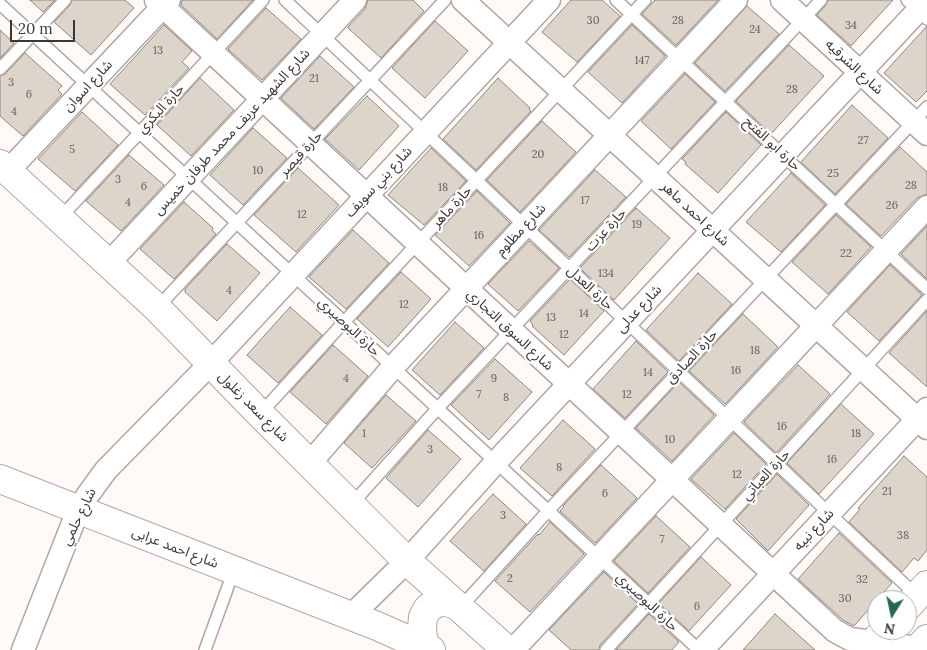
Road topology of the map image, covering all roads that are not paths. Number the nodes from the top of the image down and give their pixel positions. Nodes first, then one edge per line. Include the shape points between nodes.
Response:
1 (65, 0) edge
2 (263, 0) edge
3 (285, 0) edge
4 (355, 0) edge
5 (445, 0) edge
6 (463, 0) edge
7 (549, 0) edge
8 (616, 0) edge
9 (645, 0) edge
10 (736, 0) edge
11 (782, 0) edge
12 (821, 0) edge
13 (163, 2) edge
14 (0, 4) edge
15 (920, 7) edge
16 (631, 14) junction
17 (803, 20) junction
18 (33, 34) junction
19 (323, 35) junction
20 (509, 43) junction
21 (213, 53) junction
22 (680, 60) junction
23 (0, 69) edge
24 (860, 72) junction
25 (370, 80) junction
26 (88, 86) junction
27 (560, 90) junction
28 (263, 99) junction
29 (726, 102) junction
30 (922, 121) edge
31 (140, 132) junction
32 (425, 132) junction
33 (610, 135) junction
34 (311, 144) junction
35 (783, 155) junction
36 (4, 168) edge
37 (655, 177) junction
38 (188, 178) junction
39 (476, 180) junction
40 (366, 196) junction
41 (835, 204) junction
42 (927, 207) edge
43 (59, 218) junction
44 (237, 223) junction
45 (525, 226) junction
46 (712, 230) junction
47 (418, 243) junction
48 (886, 251) junction
49 (108, 264) junction
50 (570, 268) junction
51 (292, 274) junction
52 (765, 279) junction
53 (466, 289) junction
54 (927, 289) edge
55 (927, 300) edge
56 (157, 308) junction
57 (344, 322) junction
58 (627, 322) junction
59 (816, 326) junction
60 (511, 330) junction
61 (210, 364) junction
62 (393, 367) junction
63 (863, 369) junction
64 (679, 371) junction
65 (569, 384) junction
66 (438, 409) junction
67 (260, 414) junction
68 (730, 419) junction
69 (924, 419) edge
70 (621, 433) junction
71 (496, 462) junction
72 (310, 463) junction
73 (777, 463) junction
74 (0, 479) edge
75 (672, 480) junction
76 (351, 505) junction
77 (79, 510) junction
78 (548, 511) junction
79 (830, 513) junction
80 (720, 525) junction
81 (599, 558) junction
82 (407, 560) junction
83 (234, 570) junction
84 (773, 574) junction
85 (911, 590) edge
86 (648, 603) junction
87 (457, 606) junction
88 (351, 616) junction
89 (875, 641) edge
90 (922, 646) edge
91 (429, 649) edge
92 (23, 650) edge
93 (205, 650) edge
94 (507, 650) edge
95 (513, 650) edge
96 (606, 650) edge
97 (700, 650) edge

1 - 18 lane
2 - 21 lane, حارة البكري
3 - 19 lane, حارة العدل
4 - 19 street, شارع الشهيد عريف محمد طرفان خميس
5 - 25 lane, حارة قيصر
6 - 20 street, شارع احمد ماهر
7 - 20 street, شارع بني سويف
8 - 16 lane, حارة ابو الفتح
9 - 16 lane, حارة ماهر
10 - 22 street, شارع مظلوم
11 - 17 street, شارع الشرقيه
12 - 17 lane, حارة عزت
13 - 21 street, شارع السوق التجاري
13 - 26 street, شارع اسوان
14 - 18 lane, حارة البوصيري
15 - 24 street, شارع عدلى
16 - 22 lane, حارة ابو الفتح
16 - 27 lane, حارة ماهر
17 - 24 street, شارع الشرقيه
17 - 29 lane, حارة عزت
18 - 23 lane
18 - 26 lane, حارة البوصيري
19 - 25 lane, حارة العدل
19 - 28 street, شارع الشهيد عريف محمد طرفان خميس
20 - 27 street, شارع احمد ماهر
20 - 32 street, شارع بني سويف
21 - 28 street, شارع السوق التجاري
21 - 31 lane, حارة البكري
22 - 29 lane, حارة ابو الفتح
22 - 33 street, شارع مظلوم
24 - 30 street, شارع الشرقيه
24 - 35 street, شارع عدلى
25 - 32 lane, حارة العدل
25 - 34 lane, حارة قيصر
26 - 31 lane, حارة البوصيري
26 - 36 street, شارع اسوان
27 - 33 street, شارع احمد ماهر
27 - 39 lane, حارة ماهر
28 - 34 street, شارع السوق التجاري
28 - 38 street, شارع الشهيد عريف محمد طرفان خميس
29 - 35 lane, حارة ابو الفتح
29 - 37 lane, حارة عزت
30 - 41 lane, حارة الصادق
31 - 38 lane, حارة البوصيري
31 - 43 lane, حارة البكري
32 - 39 lane, حارة العدل
32 - 40 street, شارع بني سويف
33 - 37 street, شارع احمد ماهر
33 - 45 street, شارع مظلوم
34 - 40 street, شارع السوق التجاري
34 - 44 lane, حارة قيصر
35 - 41 lane, حارة ابو الفتح
35 - 46 street, شارع عدلى
36 - 43 main road, شارع سعد زغلول
37 - 46 street, شارع احمد ماهر
37 - 50 lane, حارة عزت
38 - 44 lane, حارة البوصيري
38 - 49 street, شارع الشهيد عريف محمد طرفان خميس
39 - 45 lane, حارة العدل
39 - 47 lane, حارة ماهر
40 - 47 street, شارع السوق التجاري
40 - 51 street, شارع بني سويف
41 - 48 lane, حارة ابو الفتح
41 - 52 lane, حارة الصادق
42 - 48 street
43 - 49 main road, شارع سعد زغلول
44 - 51 lane, حارة البوصيري
44 - 56 lane, حارة قيصر
45 - 50 lane, حارة العدل
45 - 53 street, شارع مظلوم
46 - 52 street, شارع احمد ماهر
46 - 58 street, شارع عدلى
47 - 53 street, شارع السوق التجاري
47 - 57 lane, حارة ماهر
48 - 54 lane, حارة ابو الفتح
48 - 59 street
49 - 56 main road, شارع سعد زغلول
50 - 58 lane, حارة العدل
50 - 60 lane, حارة عزت
51 - 57 lane, حارة البوصيري
51 - 61 street, شارع بني سويف
52 - 59 street, شارع احمد ماهر
52 - 64 lane, حارة الصادق
53 - 60 street, شارع السوق التجاري
53 - 62 street, شارع مظلوم
55 - 63 lane, حارة العباتي
56 - 61 main road, شارع سعد زغلول
57 - 62 lane, حارة البوصيري
57 - 67 lane, حارة ماهر
58 - 64 lane, حارة العدل
58 - 65 street, شارع عدلى
59 - 63 street, شارع احمد ماهر
59 - 68 street
60 - 65 street, شارع السوق التجاري
60 - 66 lane, حارة عزت
61 - 67 main road, شارع سعد زغلول
61 - 77 street, شارع حلمي via 106,470
62 - 66 lane, حارة البوصيري
62 - 72 street, شارع مظلوم
63 - 69 street, شارع احمد ماهر
63 - 73 lane, حارة العباتي
64 - 68 lane, حارة العدل
64 - 70 lane, حارة الصادق
65 - 70 street, شارع السوق التجاري
65 - 71 street, شارع عدلى
66 - 71 lane, حارة البوصيري
66 - 76 lane, حارة عزت
67 - 72 main road, شارع سعد زغلول
68 - 73 lane, حارة العدل
68 - 75 street
69 - 79 street, شارع نبيه
70 - 75 street, شارع السوق التجاري
70 - 78 lane, حارة الصادق
71 - 78 lane, حارة البوصيري
71 - 82 street, شارع عدلى
72 - 76 main road, شارع سعد زغلول
73 - 79 lane, حارة العدل
73 - 80 lane, حارة العباتي
74 - 77 main road, شارع احمد عرابى
75 - 80 street, شارع السوق التجاري
75 - 81 street
76 - 82 main road, شارع سعد زغلول
77 - 83 main road, شارع احمد عرابى
77 - 92 street, شارع حلمي
78 - 81 lane, حارة البوصيري
78 - 87 lane, حارة الصادق
79 - 84 street, شارع نبيه
79 - 85 lane, حارة العدل
80 - 84 street, شارع السوق التجاري
80 - 86 lane, حارة العباتي
81 - 86 lane, حارة البوصيري
81 - 95 street
82 - 87 main road, شارع سعد زغلول
82 - 88 street, شارع عدلى
83 - 88 main road, شارع احمد عرابى
83 - 93 lane
84 - 89 street, شارع السوق التجاري via 835,631 850,639
84 - 97 street, شارع نبيه
86 - 96 lane, حارة العباتي
86 - 97 lane, حارة البوصيري
87 - 91 main road via 441,601 428,608 422,628
87 - 94 main road, شارع سعد زغلول
88 - 91 main road
89 - 90 street, شارع السوق التجاري

